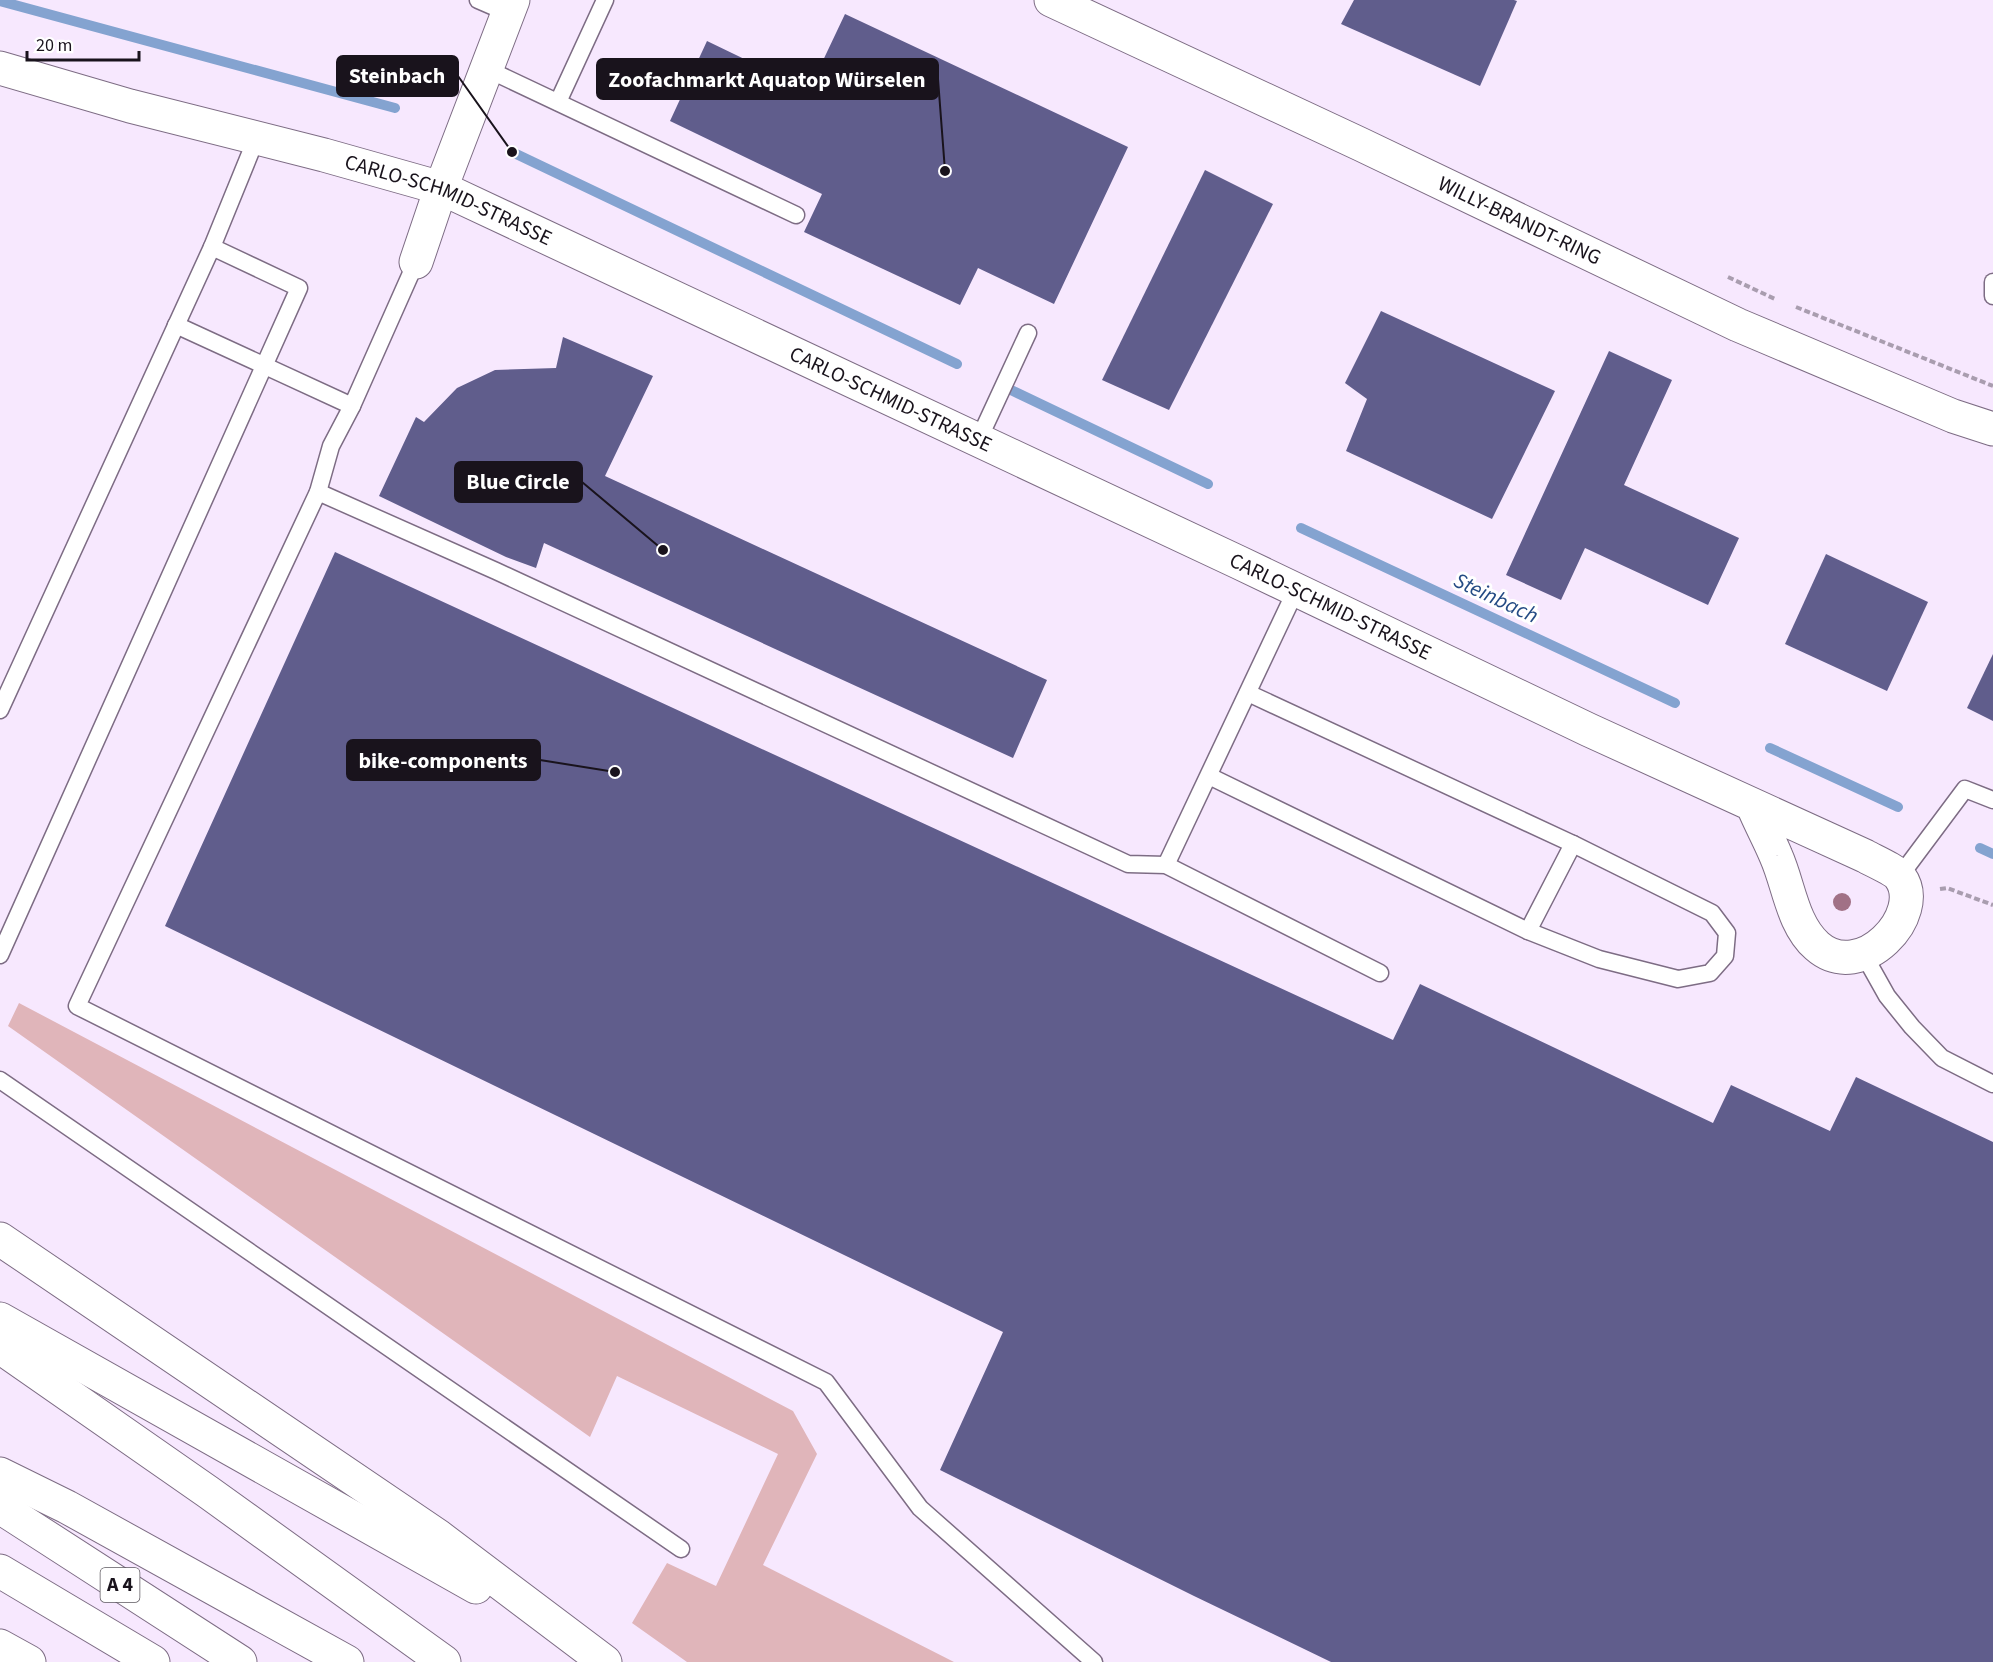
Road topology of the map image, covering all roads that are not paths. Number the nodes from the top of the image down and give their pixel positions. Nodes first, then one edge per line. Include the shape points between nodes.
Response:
1 (478, 0) edge
2 (605, 0) edge
3 (1051, 0) edge
4 (511, 7) edge
5 (0, 68) edge
6 (487, 69) junction
7 (558, 102) junction
8 (256, 139) junction
9 (441, 188) junction
10 (796, 214) dead end
11 (212, 247) junction
12 (416, 262) joint
13 (1993, 282) edge
14 (1993, 296) edge
15 (176, 325) junction
16 (1028, 333) dead end
17 (264, 364) junction
18 (352, 406) junction
19 (1993, 429) edge
20 (978, 441) junction
21 (318, 492) junction
22 (1296, 590) junction
23 (1248, 693) junction
24 (0, 710) edge
25 (1209, 776) junction
26 (1993, 800) edge
27 (1753, 806) junction
28 (1573, 844) junction
29 (1166, 865) junction
30 (1903, 886) junction
31 (1528, 931) junction
32 (0, 955) edge
33 (1864, 955) junction
34 (1380, 973) dead end
35 (0, 1080) edge
36 (1993, 1083) edge
37 (0, 1239) edge
38 (0, 1318) edge
39 (0, 1347) edge
40 (0, 1474) edge
41 (0, 1507) edge
42 (681, 1549) dead end
43 (0, 1571) edge
44 (0, 1646) edge
45 (599, 1658) edge
46 (29, 1662) edge
47 (153, 1662) edge
48 (240, 1662) edge
49 (347, 1662) edge
50 (444, 1662) edge
51 (1094, 1662) edge

1 - 4 lane
2 - 7 lane
3 - 19 main road, WILLY-BRANDT-RING via 1738,326
4 - 6 main road
5 - 8 main road, CARLO-SCHMID-STRASSE
6 - 7 lane
6 - 9 main road
7 - 10 lane
8 - 9 main road, CARLO-SCHMID-STRASSE
8 - 11 lane
9 - 12 main road
9 - 20 main road, CARLO-SCHMID-STRASSE
11 - 15 lane
11 - 17 lane via 299,288
12 - 18 lane
13 - 14 lane
15 - 17 lane
15 - 24 lane
16 - 20 lane
17 - 18 lane
17 - 32 lane
18 - 21 lane via 331,446
20 - 22 main road, CARLO-SCHMID-STRASSE
21 - 29 lane via 1128,864
21 - 51 lane via 77,1006 826,1382 920,1508
22 - 23 lane
22 - 27 main road, CARLO-SCHMID-STRASSE
23 - 25 lane
23 - 28 lane
25 - 29 lane
25 - 31 lane
26 - 30 lane via 1965,789
27 - 30 main road, CARLO-SCHMID-STRASSE via 1865,856
27 - 33 main road via 1808,935 1818,948 1835,957
28 - 31 lane
28 - 31 lane via 1712,913 1727,933 1725,956 1710,973 1678,979 1599,959
29 - 34 lane
30 - 33 main road via 1900,921 1884,943
33 - 36 lane via 1893,1004 1941,1058
35 - 42 lane
37 - 45 main road via 438,1536
38 - 45 main road
39 - 50 main road
40 - 49 main road
41 - 48 main road, A 4
43 - 47 main road
44 - 46 main road

